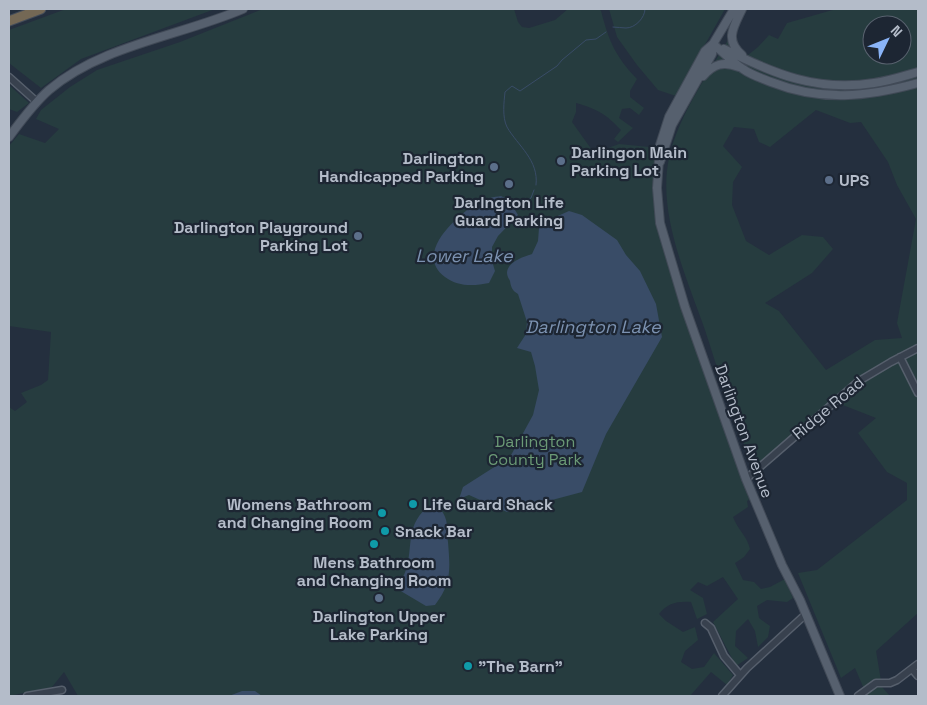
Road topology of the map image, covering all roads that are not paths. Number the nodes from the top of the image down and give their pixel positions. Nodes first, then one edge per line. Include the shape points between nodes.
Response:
1 (41, 9) edge
2 (242, 9) edge
3 (734, 9) edge
4 (742, 9) edge
5 (9, 21) edge
6 (713, 44) junction
7 (742, 69) junction
8 (765, 69) junction
9 (918, 72) edge
10 (9, 77) edge
11 (696, 83) junction
12 (814, 83) junction
13 (918, 83) edge
14 (860, 85) junction
15 (825, 95) junction
16 (37, 102) junction
17 (9, 137) edge
18 (658, 166) junction
19 (918, 348) edge
20 (900, 357) junction
21 (918, 393) edge
22 (746, 479) junction
23 (806, 614) junction
24 (705, 622) dead end
25 (918, 664) edge
26 (912, 669) junction
27 (740, 675) junction
28 (918, 676) edge
29 (62, 690) dead end
30 (27, 696) edge
31 (722, 696) edge
32 (840, 696) edge
33 (858, 696) edge

1 - 5 highway
2 - 16 main road via 92,62 62,80
3 - 6 main road, Darlington Avenue
4 - 8 main road via 732,32 734,47
6 - 7 main road
6 - 8 main road
6 - 11 main road, Darlington Avenue via 712,54
6 - 18 main road, Darlington Avenue via 705,52 669,117 660,145
7 - 11 main road via 715,65
7 - 15 main road via 776,84
8 - 12 main road
9 - 14 main road
10 - 16 street
11 - 18 main road, Darlington Avenue via 672,125
12 - 14 main road
12 - 15 main road
13 - 15 main road via 876,94
14 - 15 main road via 828,90
16 - 17 main road
18 - 22 main road, Darlington Avenue via 657,196 663,235
19 - 20 street, Ridge Road
20 - 21 street
20 - 22 street, Ridge Road via 859,381
22 - 23 main road, Darlington Avenue
23 - 27 street
23 - 32 main road, Darlington Avenue
24 - 27 street via 724,656
25 - 26 street
26 - 28 street
26 - 33 street via 897,680 873,684
27 - 31 street
29 - 30 street

